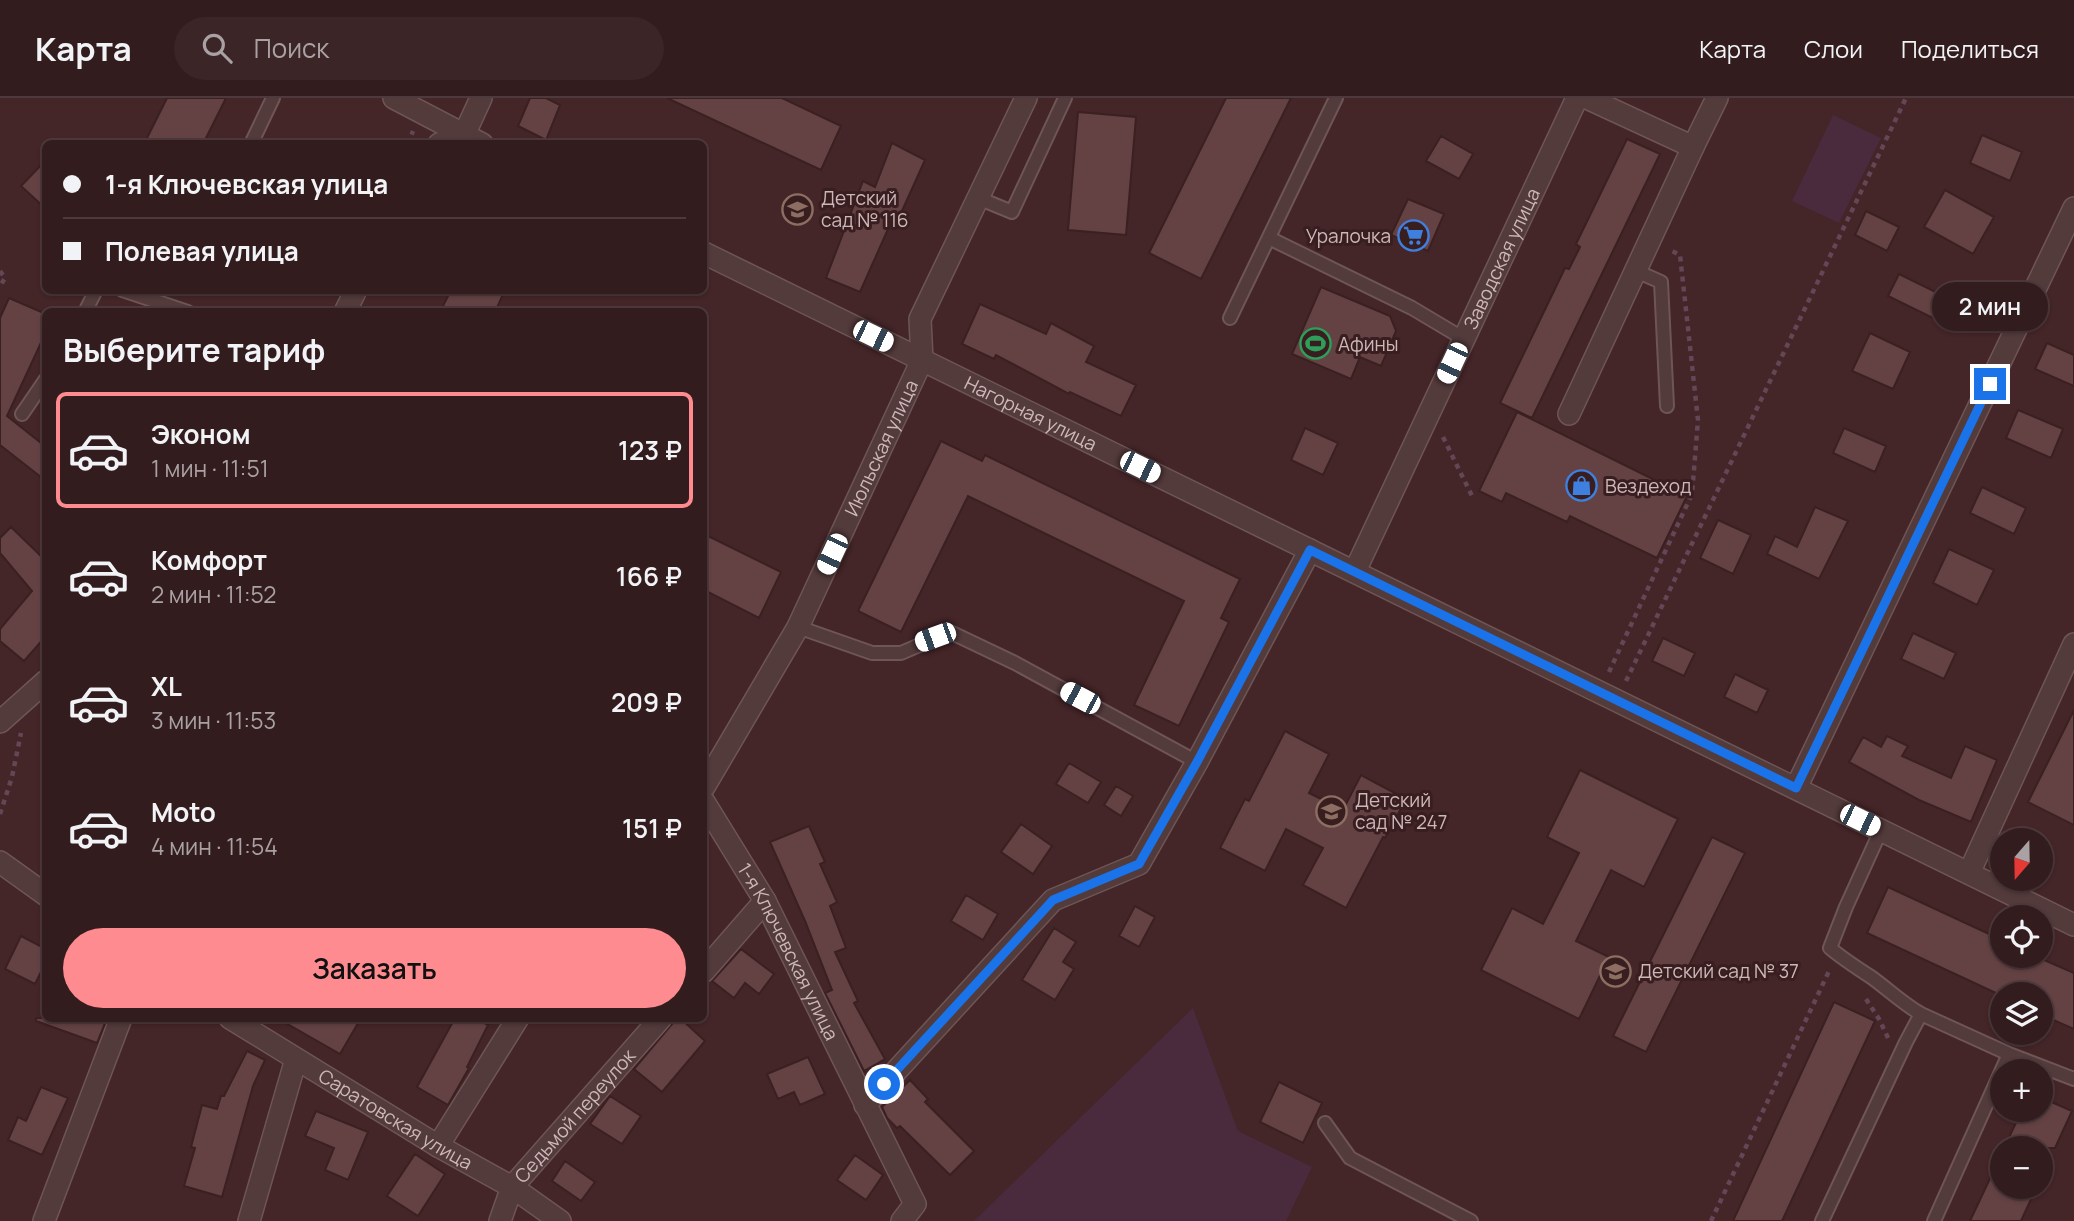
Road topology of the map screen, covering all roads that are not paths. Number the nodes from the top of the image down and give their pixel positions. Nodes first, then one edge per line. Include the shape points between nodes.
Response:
1 (273, 98) edge
2 (394, 98) edge
3 (481, 98) edge
4 (1026, 98) edge
5 (1065, 98) edge
6 (1336, 98) edge
7 (1577, 98) edge
8 (1587, 98) edge
9 (1717, 98) edge
10 (473, 139) edge
11 (253, 140) edge
12 (1693, 147) junction
13 (978, 198) junction
14 (2074, 208) edge
15 (1269, 238) junction
16 (707, 254) edge
17 (1636, 271) junction
18 (134, 294) edge
19 (176, 308) edge
20 (1230, 318) dead end
21 (1464, 340) junction
22 (922, 360) junction
23 (42, 385) edge
24 (1667, 406) dead end
25 (22, 414) dead end
26 (1569, 414) dead end
27 (1310, 550) junction
28 (1354, 571) junction
29 (798, 627) junction
30 (2074, 644) edge
31 (42, 685) edge
32 (0, 722) edge
33 (1197, 762) junction
34 (707, 782) edge
35 (1796, 788) junction
36 (707, 807) edge
37 (1881, 830) junction
38 (0, 862) edge
39 (1969, 873) junction
40 (42, 892) edge
41 (765, 901) junction
42 (2074, 925) edge
43 (707, 968) edge
44 (1921, 1014) junction
45 (119, 1022) edge
46 (236, 1022) edge
47 (516, 1022) edge
48 (657, 1022) edge
49 (2009, 1054) junction
50 (296, 1059) junction
51 (2074, 1079) edge
52 (865, 1105) junction
53 (1325, 1123) dead end
54 (438, 1146) junction
55 (512, 1187) junction
56 (44, 1221) edge
57 (249, 1221) edge
58 (500, 1221) edge
59 (560, 1221) edge
60 (902, 1221) edge
61 (1471, 1221) edge
62 (1822, 1221) edge
63 (1934, 1221) edge

1 - 11 lane
2 - 10 street
3 - 10 street
4 - 13 street, Июльская улица
5 - 13 lane via 1012,212
6 - 15 lane
7 - 21 street, Заводская улица
8 - 12 street
9 - 12 street
12 - 17 street
13 - 22 street, Июльская улица via 920,319
14 - 35 street
15 - 20 lane
15 - 21 lane via 1412,308
16 - 22 street, Нагорная улица
17 - 24 lane via 1661,282
17 - 26 street
18 - 19 lane
21 - 28 street, Заводская улица
22 - 27 street, Нагорная улица
22 - 29 street, Июльская улица
23 - 25 lane
27 - 28 street, Нагорная улица
27 - 33 street
28 - 35 street, Нагорная улица
29 - 33 lane via 872,653 901,653 950,632
29 - 34 street, Июльская улица
30 - 39 street
31 - 32 street
33 - 52 street via 1139,864 1053,900
35 - 37 street, Нагорная улица
36 - 41 street, 1-я Ключевская улица
37 - 39 street, Нагорная улица
37 - 44 lane via 1829,948
38 - 40 street
39 - 42 street, Нагорная улица
41 - 43 street
41 - 52 street, 1-я Ключевская улица
44 - 49 lane
44 - 62 lane
45 - 56 street
46 - 50 street, Саратовская улица
47 - 54 street
48 - 55 street, Седьмой переулок
49 - 51 lane
49 - 63 lane
50 - 54 street, Саратовская улица
50 - 57 street
52 - 60 street, 1-я Ключевская улица via 915,1204
53 - 61 lane via 1350,1158
54 - 55 street, Саратовская улица
55 - 58 street, Седьмой переулок
55 - 59 street, Саратовская улица

